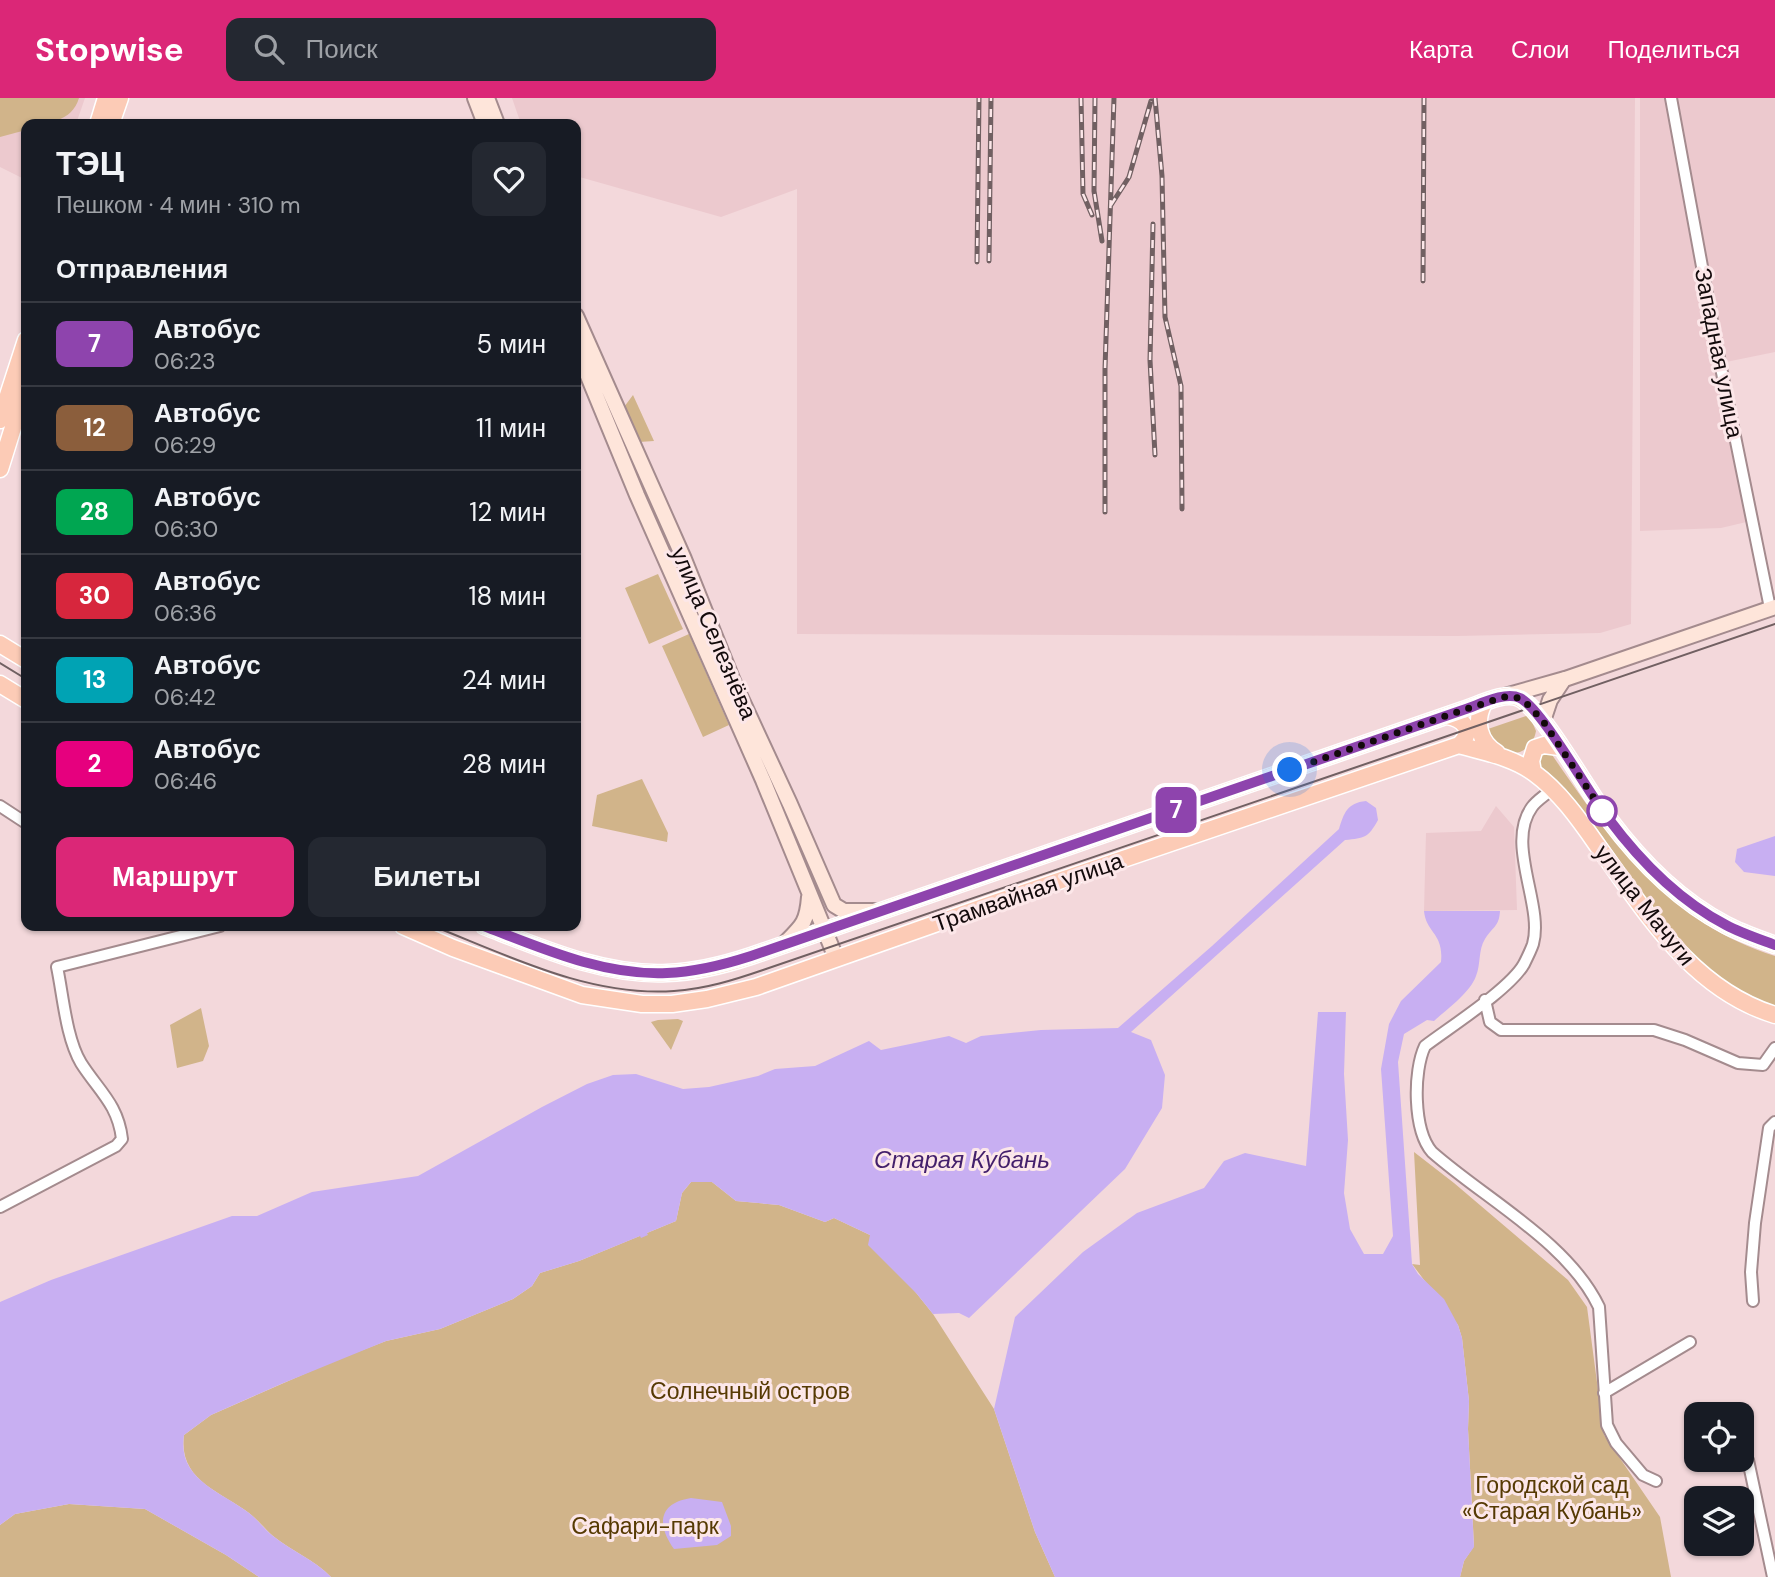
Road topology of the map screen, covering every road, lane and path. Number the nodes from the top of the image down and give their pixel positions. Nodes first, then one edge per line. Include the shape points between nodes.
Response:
1 (107, 98) edge
2 (120, 98) edge
3 (475, 98) edge
4 (486, 98) edge
5 (1671, 98) edge
6 (100, 119) edge
7 (113, 119) edge
8 (483, 119) edge
9 (495, 119) edge
10 (581, 327) edge
11 (21, 356) edge
12 (581, 359) edge
13 (21, 402) edge
14 (0, 421) edge
15 (0, 469) edge
16 (1773, 607) edge
17 (0, 643) edge
18 (21, 657) edge
19 (1564, 679) junction
20 (0, 684) edge
21 (21, 697) edge
22 (1504, 697) junction
23 (1484, 703) junction
24 (1447, 716) junction
25 (1543, 721) junction
26 (1459, 745) junction
27 (1559, 747) junction
28 (1502, 756) junction
29 (1533, 772) junction
30 (1552, 789) junction
31 (0, 806) edge
32 (21, 820) edge
33 (810, 893) junction
34 (880, 910) junction
35 (825, 930) junction
36 (200, 931) edge
37 (414, 931) edge
38 (498, 931) edge
39 (784, 944) junction
40 (1775, 945) edge
41 (836, 958) junction
42 (1485, 1000) junction
43 (1759, 1010) junction
44 (1775, 1015) edge
45 (1775, 1022) edge
46 (1775, 1048) edge
47 (1775, 1122) edge
48 (0, 1207) edge
49 (1754, 1301) dead end
50 (1690, 1342) dead end
51 (1604, 1393) junction
52 (1751, 1472) edge
53 (1657, 1481) dead end
54 (1773, 1577) edge

1 - 6 main road
2 - 7 main road
3 - 8 main road
4 - 9 main road
5 - 16 street, Западная улица via 1717,348
10 - 34 main road, улица Селезнёва via 834,905 853,912
11 - 14 main road
12 - 33 main road, улица Селезнёва
13 - 15 main road
16 - 19 main road, Трамвайная улица
17 - 18 main road
19 - 22 main road, Трамвайная улица
19 - 25 main road
20 - 21 main road
22 - 23 main road, Трамвайная улица
22 - 25 main road, улица Мачуги via 1523,700
23 - 24 main road, Трамвайная улица
23 - 28 main road via 1480,734 1490,749
24 - 26 main road via 1465,724 1465,740
24 - 34 main road, Трамвайная улица
25 - 27 main road, улица Мачуги
26 - 28 main road, улица Мачуги
26 - 41 main road, Трамвайная улица
27 - 29 main road via 1535,748
27 - 40 main road, улица Мачуги via 1646,865 1680,896 1725,925
28 - 29 main road, улица Мачуги
29 - 30 main road, улица Мачуги
30 - 42 street via 1532,807 1525,824 1522,849 1535,927 1533,944 1510,982
30 - 43 main road, улица Мачуги via 1657,927 1694,968 1730,996
31 - 32 street
33 - 35 main road, улица Селезнёва
33 - 39 main road via 808,917
34 - 35 main road, Трамвайная улица
35 - 39 main road, Трамвайная улица
35 - 41 main road, улица Селезнёва
36 - 48 street via 57,967 74,1046 120,1121 122,1139
37 - 41 main road, Трамвайная улица via 582,995 642,1004 732,994
38 - 39 main road, Трамвайная улица via 615,970 666,973 724,965
42 - 46 street via 1490,1022 1501,1030 1654,1030 1738,1063 1763,1065
42 - 51 street via 1425,1046 1419,1058 1418,1111 1424,1142 1580,1275 1599,1307
43 - 44 main road, улица Мачуги
43 - 45 main road
47 - 49 street via 1769,1128 1755,1223
50 - 51 street
51 - 53 street via 1607,1425 1616,1444 1643,1475
52 - 54 street

